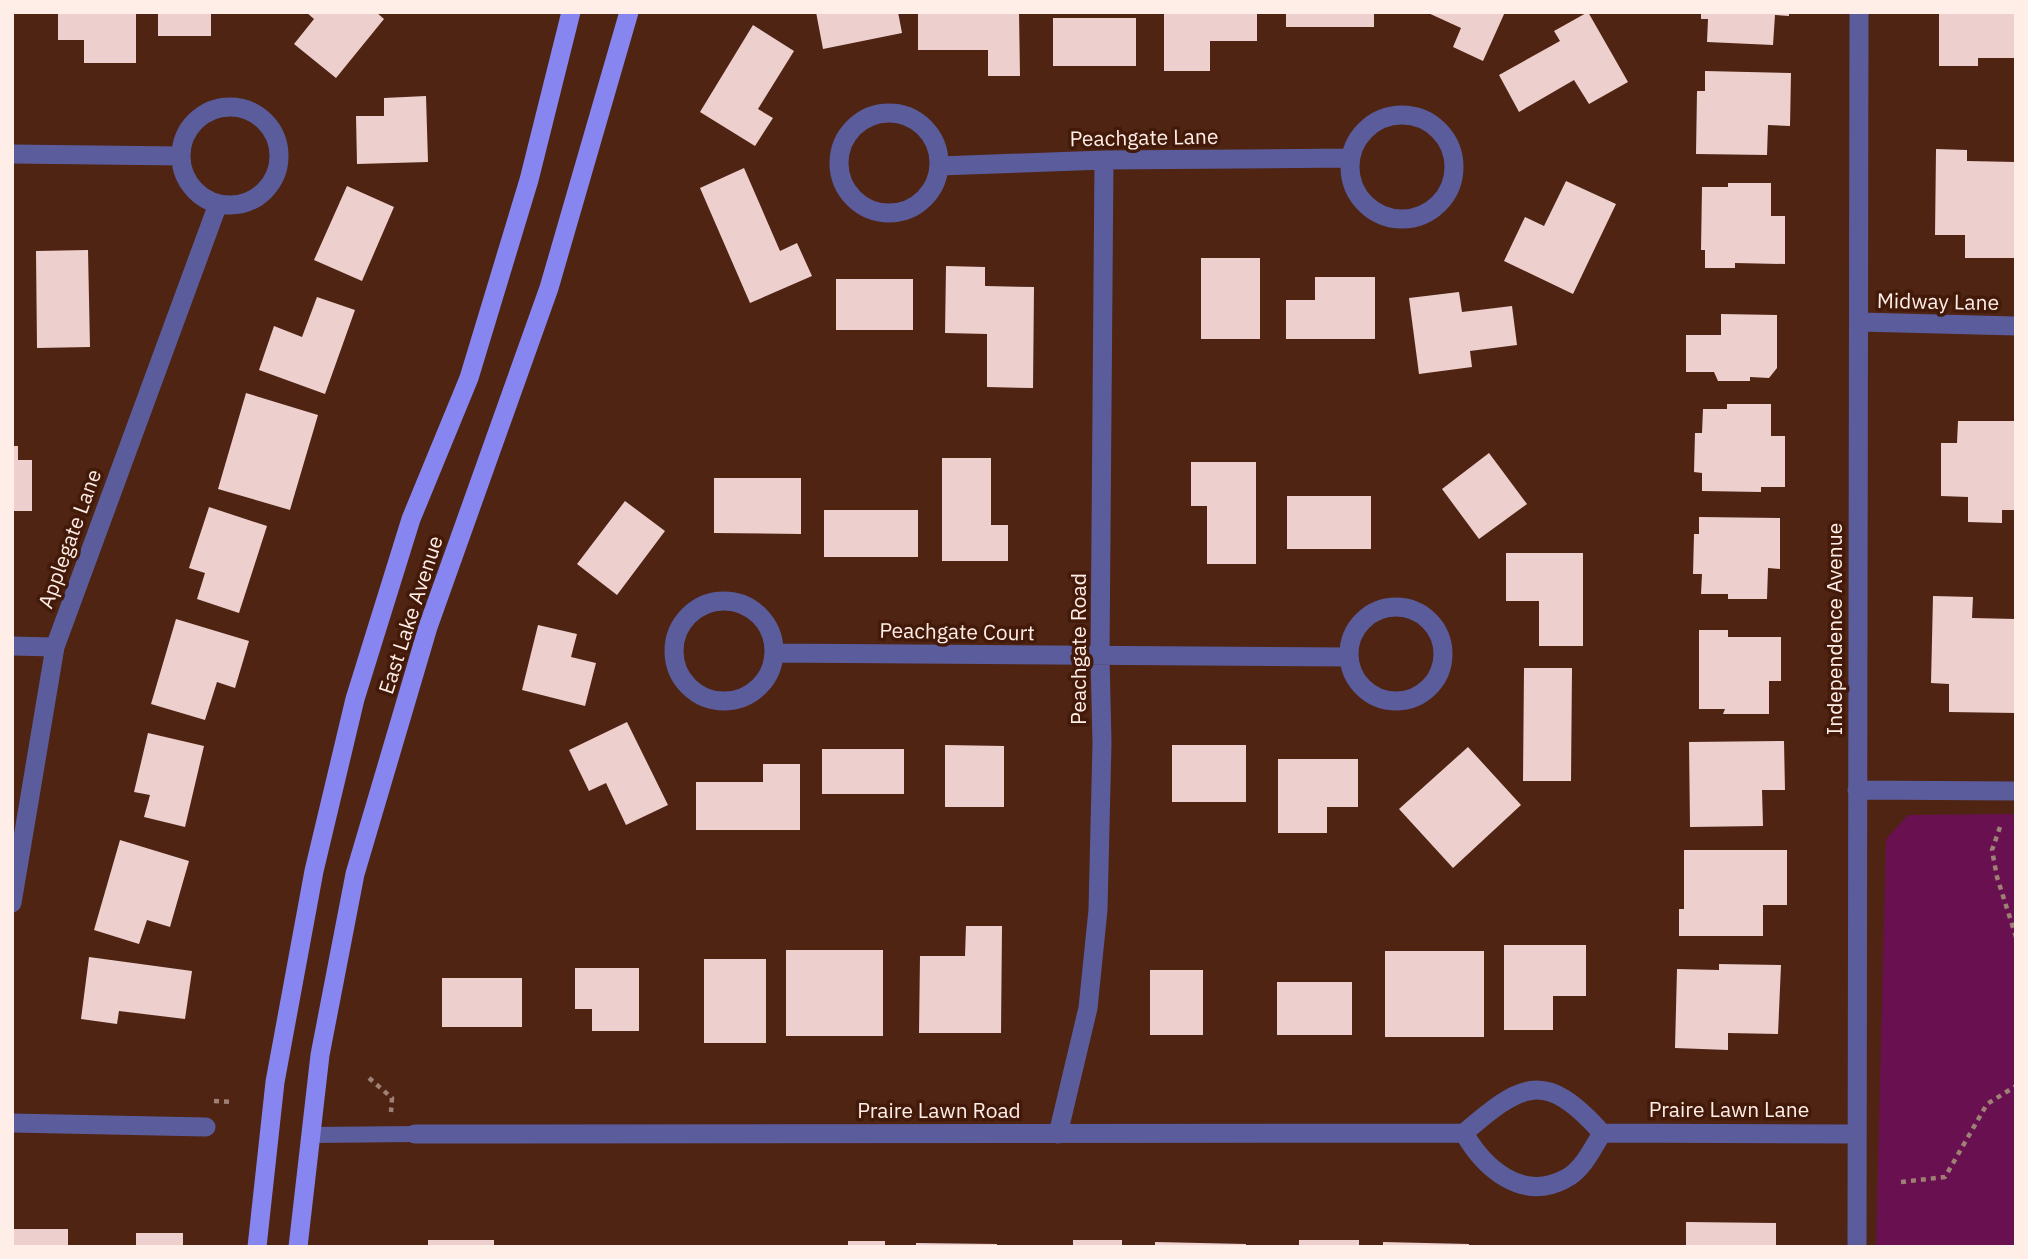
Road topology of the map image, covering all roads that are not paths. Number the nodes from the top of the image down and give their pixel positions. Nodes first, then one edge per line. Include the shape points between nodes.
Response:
1 (571, 12) edge
2 (629, 12) edge
3 (1859, 12) edge
4 (12, 154) edge
5 (181, 156) junction
6 (1350, 158) junction
7 (1104, 160) junction
8 (939, 166) junction
9 (218, 204) junction
10 (1858, 323) junction
11 (2016, 326) edge
12 (12, 646) edge
13 (55, 647) junction
14 (775, 653) junction
15 (1100, 657) junction
16 (1349, 657) junction
17 (1857, 790) junction
18 (2016, 792) edge
19 (12, 902) edge
20 (12, 1123) edge
21 (206, 1127) dead end
22 (1058, 1133) junction
23 (1464, 1133) junction
24 (1602, 1133) junction
25 (1857, 1133) junction
26 (415, 1134) joint
27 (311, 1135) junction
28 (257, 1247) edge
29 (298, 1247) edge
30 (1857, 1247) edge

1 - 28 main road, East Lake Avenue via 529,180 469,379 411,519 355,699 314,872 275,1082
2 - 27 main road, East Lake Avenue via 549,288 428,627 355,874 320,1055
3 - 10 street, Independence Avenue
4 - 5 street
5 - 9 street via 191,187
5 - 9 street via 191,125 204,114 236,107 265,121 280,150 273,181 249,202
6 - 6 street via 1356,194 1383,216 1401,220 1434,209 1453,179 1450,146 1441,132 1413,116 1396,115 1366,129
6 - 7 street, Peachgate Lane
7 - 8 street, Peachgate Lane
7 - 15 street, Peachgate Road
8 - 8 street via 938,150 919,122 888,113 871,116 846,137 839,170 854,199 882,213 899,213 927,197
9 - 13 street, Applegate Lane
10 - 11 street, Midway Lane
10 - 17 street, Independence Avenue
12 - 13 street
13 - 19 street, Applegate Lane
14 - 14 street via 763,684 735,701 702,696 688,686 675,656 682,625 693,612 723,601 754,610 772,636
14 - 15 street, Peachgate Court
15 - 16 street, Peachgate Court
15 - 22 street, Peachgate Road via 1098,910 1088,1008
16 - 16 street via 1356,628 1380,610 1394,607 1423,615 1441,639 1443,655 1432,684 1405,701 1374,696 1353,673
17 - 18 street
17 - 25 street, Independence Avenue
20 - 21 street
22 - 23 street, Praire Lawn Road
22 - 26 street, Praire Lawn Road
23 - 24 street via 1520,1091 1541,1090 1564,1098
23 - 24 street via 1489,1167 1524,1185 1567,1179
24 - 25 street, Praire Lawn Lane
25 - 30 street, Independence Avenue
26 - 27 lane
27 - 29 main road, East Lake Avenue

